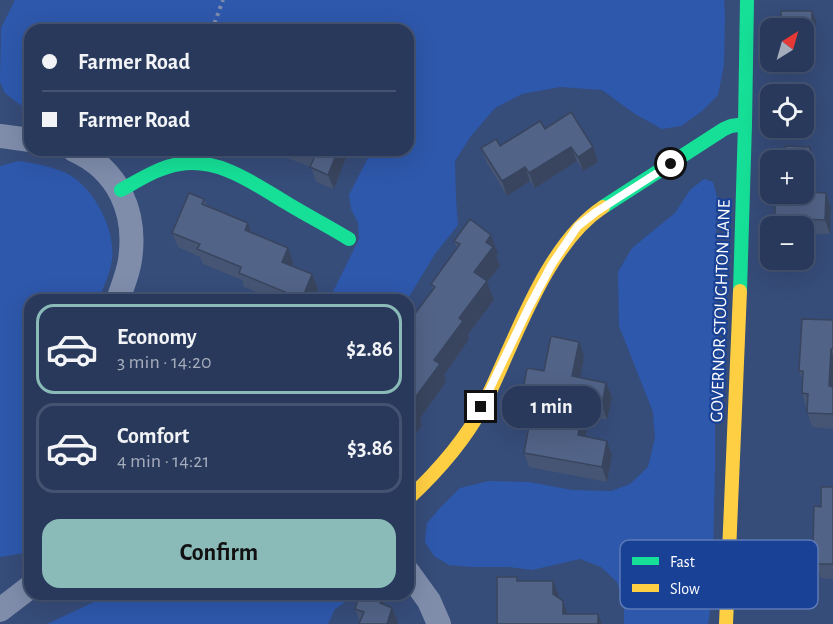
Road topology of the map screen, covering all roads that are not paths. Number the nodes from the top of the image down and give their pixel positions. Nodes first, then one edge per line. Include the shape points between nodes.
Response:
1 (747, 0) edge
2 (745, 124) junction
3 (0, 136) edge
4 (24, 139) edge
5 (85, 156) edge
6 (121, 190) junction
7 (349, 239) dead end
8 (120, 294) edge
9 (414, 493) edge
10 (730, 540) edge
11 (414, 580) edge
12 (24, 592) edge
13 (727, 609) edge
14 (0, 610) edge
15 (439, 624) edge
16 (726, 624) edge

1 - 2 street, GOVERNOR STOUGHTON LANE
2 - 9 street via 724,129 578,226 552,264 465,437
2 - 10 street, GOVERNOR STOUGHTON LANE
3 - 4 street
5 - 6 street
6 - 7 street via 169,167 193,163 218,166
6 - 8 street via 131,248
11 - 15 street
12 - 14 street
13 - 16 street, GOVERNOR STOUGHTON LANE

